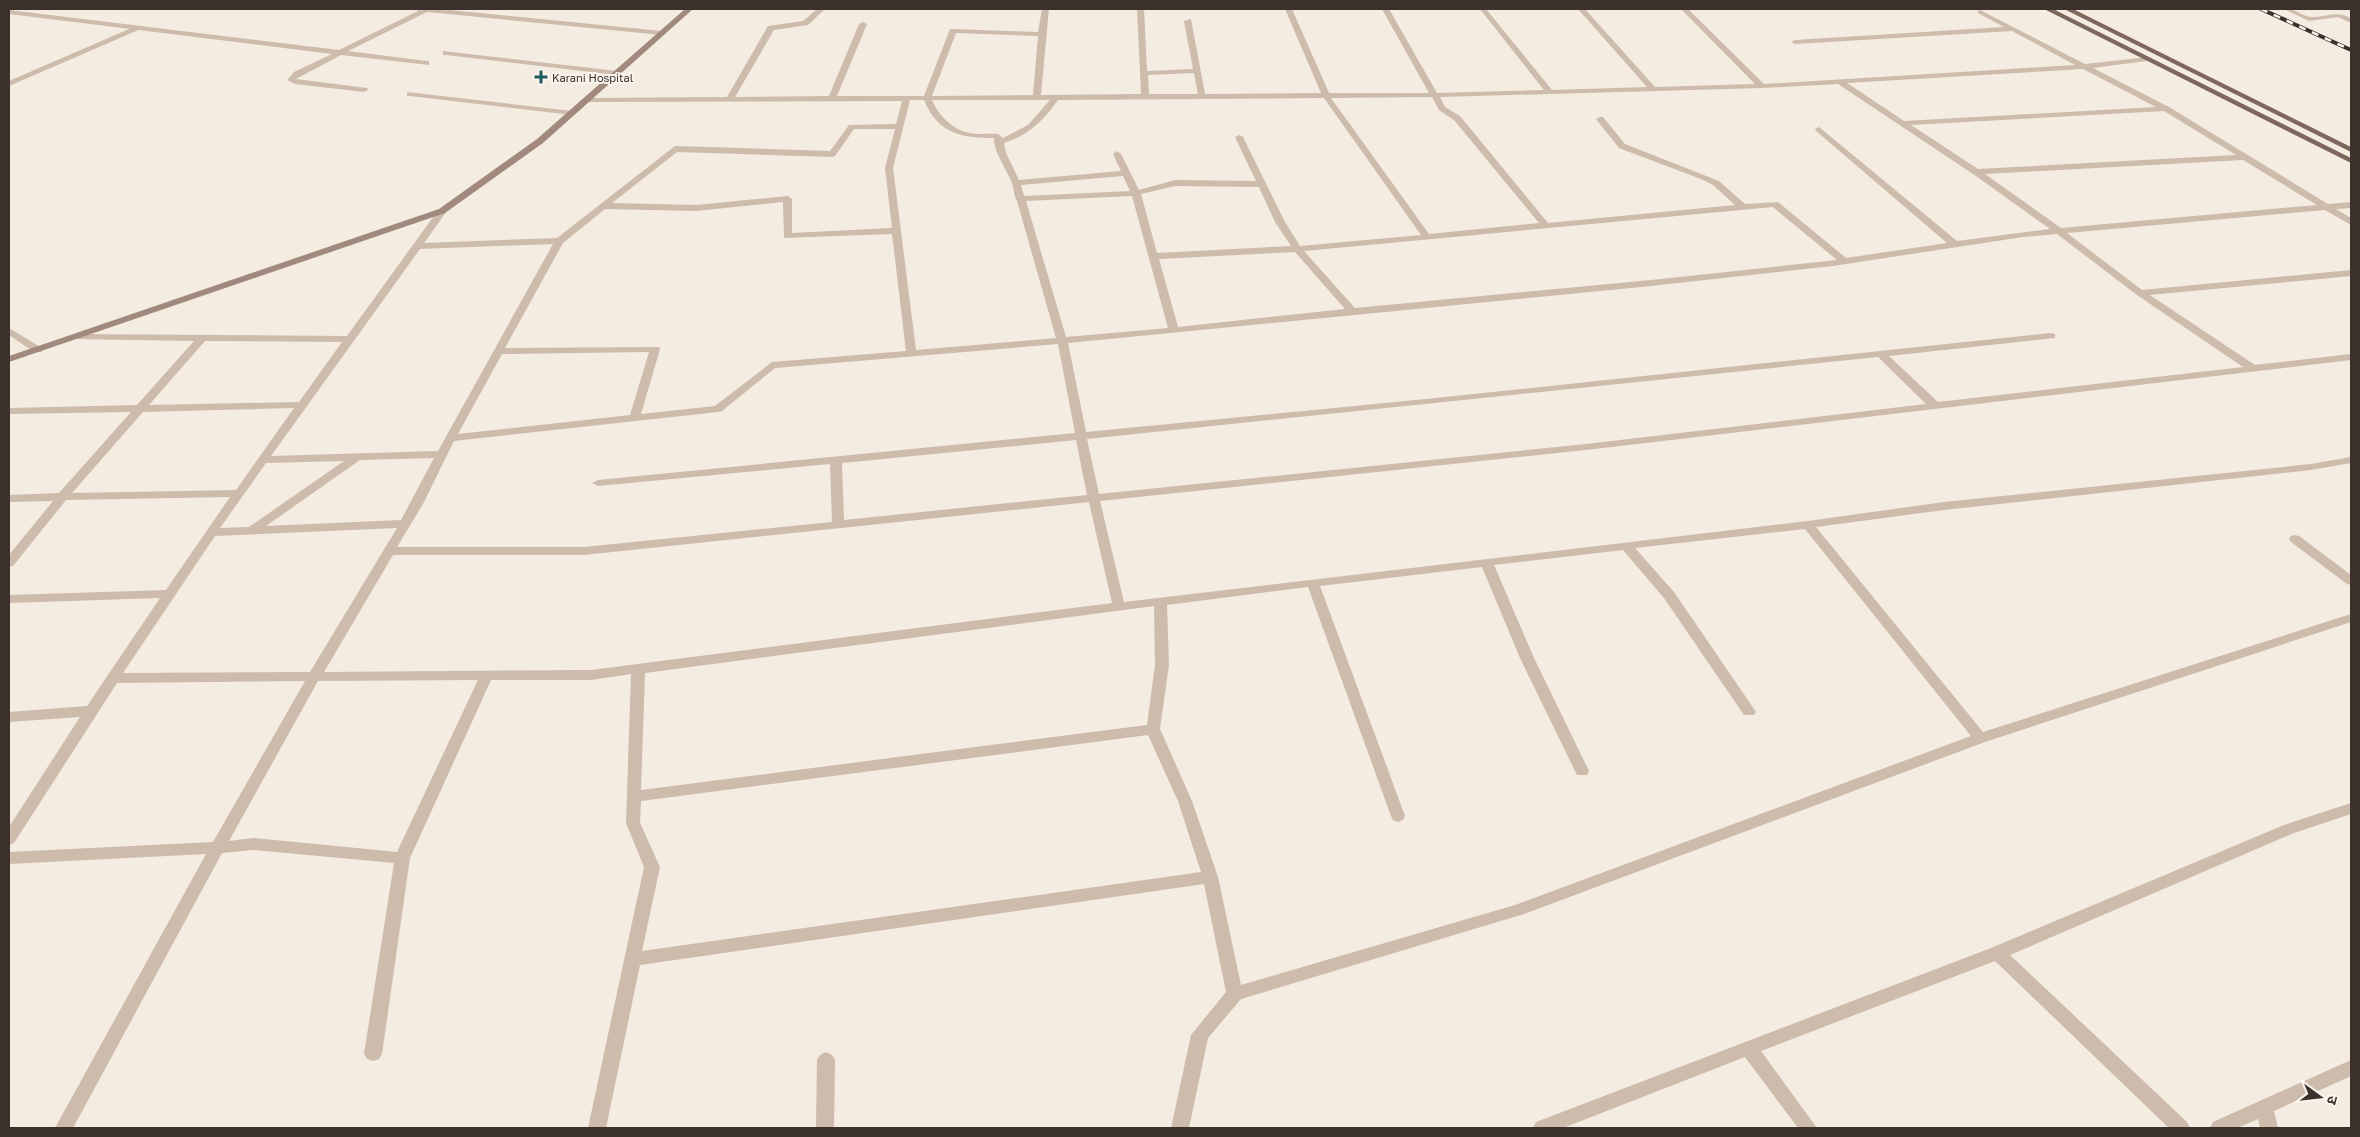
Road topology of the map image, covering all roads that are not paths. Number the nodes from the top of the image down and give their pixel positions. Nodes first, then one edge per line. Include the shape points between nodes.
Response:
1 (420, 9) edge
2 (426, 9) edge
3 (689, 9) edge
4 (821, 9) edge
5 (1045, 9) edge
6 (1140, 9) edge
7 (1288, 9) edge
8 (1385, 9) edge
9 (1483, 9) edge
10 (1581, 9) edge
11 (1684, 9) edge
12 (2048, 9) edge
13 (2068, 9) edge
14 (2288, 9) edge
15 (9, 12) edge
16 (1980, 12) dead end
17 (2351, 14) edge
18 (2339, 15) junction
19 (1188, 21) dead end
20 (2351, 21) edge
21 (863, 24) dead end
22 (139, 28) junction
23 (2015, 29) junction
24 (662, 33) junction
25 (1041, 34) junction
26 (1795, 42) dead end
27 (339, 52) junction
28 (446, 53) dead end
29 (2146, 59) junction
30 (426, 62) dead end
31 (2089, 66) junction
32 (1197, 72) junction
33 (617, 73) junction
34 (1144, 73) junction
35 (1839, 81) junction
36 (9, 84) edge
37 (1762, 86) junction
38 (1653, 89) junction
39 (364, 90) dead end
40 (1550, 92) junction
41 (410, 94) dead end
42 (1434, 95) junction
43 (1326, 96) junction
44 (730, 98) junction
45 (832, 98) junction
46 (907, 98) junction
47 (927, 98) junction
48 (1037, 98) junction
49 (1055, 98) junction
50 (1145, 98) junction
51 (1202, 98) junction
52 (587, 100) junction
53 (2166, 108) junction
54 (572, 113) junction
55 (1600, 119) dead end
56 (1905, 124) junction
57 (900, 126) junction
58 (1819, 129) dead end
59 (1239, 137) dead end
60 (998, 142) junction
61 (2351, 150) edge
62 (1117, 154) dead end
63 (2247, 158) junction
64 (2351, 160) edge
65 (1976, 172) junction
66 (1126, 173) junction
67 (1016, 183) junction
68 (1262, 184) junction
69 (1136, 193) junction
70 (1019, 199) junction
71 (2351, 205) edge
72 (606, 206) junction
73 (1743, 207) junction
74 (2329, 207) junction
75 (442, 211) junction
76 (2351, 222) edge
77 (1544, 226) junction
78 (2059, 230) junction
79 (897, 232) junction
80 (1427, 237) junction
81 (559, 241) junction
82 (1954, 244) junction
83 (418, 246) junction
84 (1297, 249) junction
85 (1154, 256) junction
86 (1844, 262) junction
87 (2351, 274) edge
88 (2140, 293) junction
89 (1352, 311) junction
90 (9, 330) edge
91 (1174, 330) junction
92 (2051, 336) dead end
93 (75, 337) junction
94 (202, 338) junction
95 (351, 339) junction
96 (1062, 340) junction
97 (38, 350) junction
98 (499, 351) junction
99 (911, 353) junction
100 (1881, 354) junction
101 (2351, 357) edge
102 (9, 359) edge
103 (2254, 368) junction
104 (302, 405) junction
105 (1934, 405) junction
106 (141, 407) junction
107 (9, 411) edge
108 (635, 417) junction
109 (1081, 436) junction
110 (450, 438) junction
111 (442, 454) junction
112 (357, 457) junction
113 (262, 460) junction
114 (836, 460) junction
115 (2351, 460) edge
116 (598, 483) dead end
117 (239, 494) junction
118 (62, 497) junction
119 (9, 498) edge
120 (1094, 499) junction
121 (405, 524) junction
122 (838, 525) junction
123 (1808, 525) junction
124 (252, 530) junction
125 (211, 532) junction
126 (2295, 539) dead end
127 (1626, 545) junction
128 (389, 551) junction
129 (1486, 562) junction
130 (9, 563) edge
131 (2351, 580) edge
132 (1313, 583) junction
133 (170, 594) junction
134 (9, 599) edge
135 (1160, 602) junction
136 (1119, 607) junction
137 (2351, 618) edge
138 (638, 669) junction
139 (487, 675) junction
140 (314, 677) junction
141 (113, 678) junction
142 (91, 711) junction
143 (1748, 712) dead end
144 (9, 717) edge
145 (1153, 729) junction
146 (1980, 738) junction
147 (1582, 771) dead end
148 (633, 797) junction
149 (2351, 808) edge
150 (1398, 816) dead end
151 (9, 839) edge
152 (217, 848) junction
153 (9, 858) edge
154 (402, 858) junction
155 (1210, 878) junction
156 (1997, 953) junction
157 (632, 959) junction
158 (1235, 994) junction
159 (1749, 1049) junction
160 (373, 1054) dead end
161 (826, 1060) dead end
162 (2351, 1068) edge
163 (2264, 1106) junction
164 (64, 1128) edge
165 (597, 1128) edge
166 (824, 1128) edge
167 (1180, 1128) edge
168 (1542, 1128) edge
169 (1808, 1128) edge
170 (2181, 1128) edge
171 (2219, 1128) edge
172 (2269, 1128) edge

1 - 2 street
2 - 24 street
2 - 27 street
3 - 24 street
4 - 44 street via 805,23 771,28
5 - 25 street
6 - 34 street
7 - 43 street
8 - 42 street
9 - 40 street
10 - 38 street
11 - 37 street
12 - 29 main road
13 - 61 main road
14 - 18 street via 2309,19
15 - 22 street
16 - 23 street
17 - 18 street
18 - 20 street
19 - 32 street
21 - 45 street
22 - 27 street
22 - 36 street
23 - 26 street
23 - 31 street
24 - 33 street
25 - 47 street via 953,31
25 - 48 street
27 - 30 street
27 - 39 street via 291,80
28 - 33 street
29 - 31 street
29 - 64 main road
31 - 35 street
31 - 53 street
32 - 34 street
32 - 51 street
33 - 52 street
34 - 50 street
35 - 37 street
35 - 56 street
37 - 38 street
38 - 40 street
40 - 42 street
41 - 54 street
42 - 43 street
42 - 77 street via 1442,108 1458,118
43 - 51 street
43 - 80 street
44 - 45 street
44 - 52 street
45 - 46 street
46 - 47 street
46 - 57 street
47 - 48 street
47 - 60 street via 930,109 966,135 998,136
48 - 49 street
49 - 50 street
49 - 60 street via 1038,123 1029,130
50 - 51 street
52 - 54 street
53 - 56 street
53 - 63 street
54 - 75 street via 540,141
55 - 73 street via 1622,146 1716,183
56 - 65 street
57 - 72 street via 852,127 832,154 675,149
57 - 79 street via 889,168
58 - 82 street
59 - 68 street
60 - 67 street
62 - 66 street
63 - 65 street
63 - 74 street
65 - 78 street
66 - 67 street
66 - 69 street
67 - 70 street
68 - 69 street via 1175,183
68 - 84 street
69 - 70 street
69 - 85 street
70 - 96 street
71 - 74 street
72 - 79 street via 696,208 788,199 787,236
72 - 81 street
73 - 77 street
73 - 86 street via 1775,204
74 - 76 street
74 - 78 street
75 - 83 street
75 - 93 street
77 - 80 street
78 - 82 street
78 - 88 street
79 - 99 street
80 - 84 street
81 - 83 street
81 - 98 street
82 - 86 street
83 - 95 street
84 - 85 street
84 - 89 street
85 - 91 street
86 - 89 street
87 - 88 street
88 - 103 street
89 - 91 street
90 - 97 street
91 - 96 street
92 - 100 street
93 - 94 street
93 - 97 street
94 - 95 street
94 - 106 street
95 - 104 street
96 - 99 street
96 - 109 street
97 - 102 street
98 - 108 street via 655,349
98 - 110 street
99 - 108 street via 772,365 718,409
100 - 105 street
100 - 109 street
101 - 103 street
103 - 105 street
104 - 106 street
104 - 113 street
105 - 120 street
106 - 107 street
106 - 118 street
108 - 110 street
109 - 114 street
109 - 120 street
110 - 111 street
111 - 112 street
111 - 121 street
112 - 113 street
112 - 124 street
113 - 117 street
114 - 116 street
114 - 122 street
115 - 123 street via 1944,506
117 - 118 street
117 - 125 street
118 - 119 street
118 - 130 street
120 - 122 street
120 - 136 street
121 - 124 street
121 - 128 street
122 - 128 street via 584,551
123 - 127 street
123 - 146 street
124 - 125 street
125 - 133 street
126 - 131 street
127 - 129 street
127 - 143 street via 1669,595
128 - 140 street
129 - 132 street
129 - 147 street via 1527,658
132 - 135 street
132 - 150 street
133 - 134 street
133 - 141 street
135 - 136 street
135 - 145 street via 1162,666
136 - 138 street
137 - 146 street
138 - 139 street via 591,675
138 - 148 street
139 - 140 street
139 - 154 street
140 - 141 street
140 - 152 street
141 - 142 street
142 - 144 street
142 - 151 street
145 - 148 street
145 - 155 street via 1186,801
146 - 158 street via 1518,910
148 - 157 street via 633,823 652,866
149 - 156 street via 2289,830
152 - 153 street
152 - 154 street via 253,844
152 - 164 street
154 - 160 street
155 - 157 street
155 - 158 street
156 - 159 street
156 - 170 street
157 - 165 street
158 - 167 street via 1200,1035
159 - 168 street
159 - 169 street
161 - 166 street
162 - 163 street
163 - 171 street
163 - 172 street

